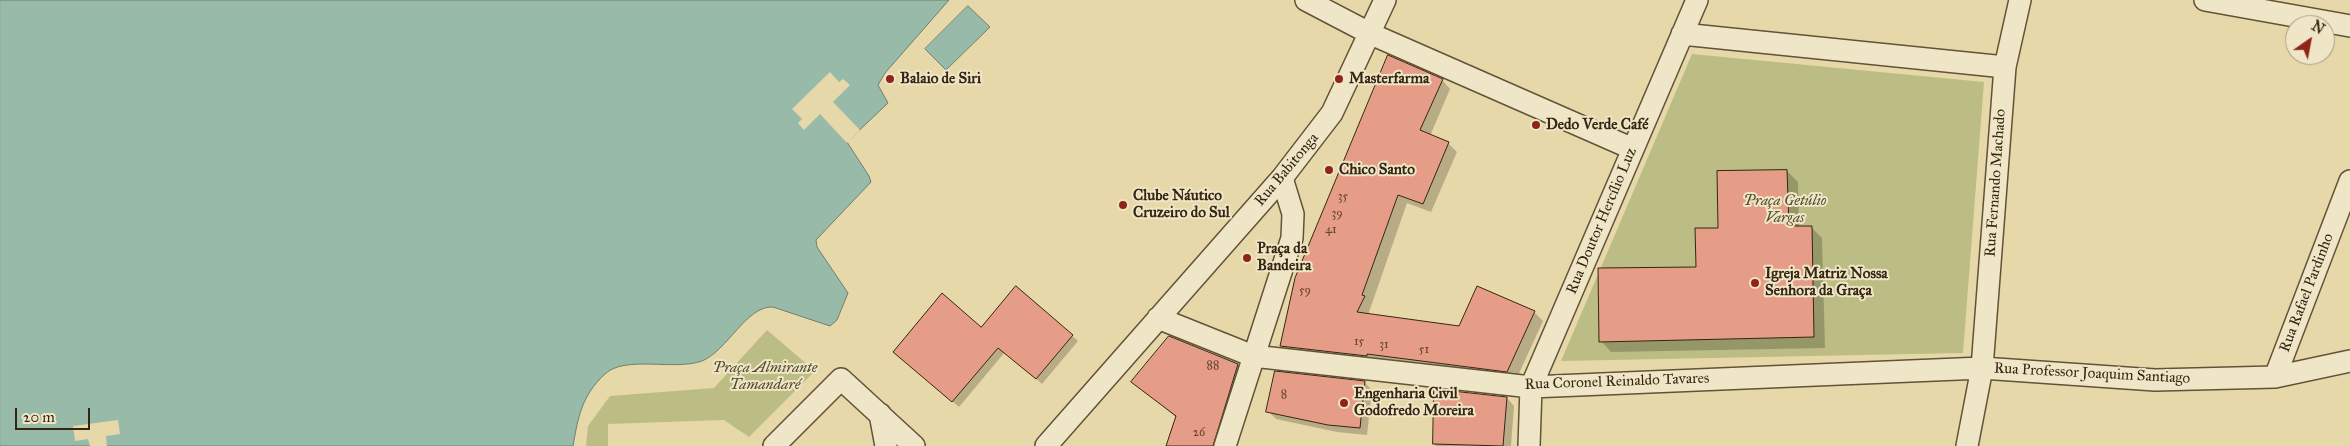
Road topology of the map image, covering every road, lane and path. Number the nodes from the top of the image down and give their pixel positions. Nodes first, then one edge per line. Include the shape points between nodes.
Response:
1 (1306, 0) edge
2 (1385, 0) edge
3 (1697, 0) edge
4 (2020, 0) edge
5 (2205, 0) edge
6 (2350, 26) edge
7 (1371, 34) junction
8 (1682, 34) junction
9 (2005, 67) junction
10 (1633, 149) junction
11 (1282, 178) junction
12 (2350, 180) edge
13 (1158, 318) junction
14 (1253, 356) junction
15 (2350, 361) edge
16 (1982, 368) junction
17 (2275, 377) junction
18 (1531, 387) junction
19 (880, 414) junction
20 (774, 446) edge
21 (886, 446) edge
22 (914, 446) edge
23 (1046, 446) edge
24 (1225, 446) edge
25 (1529, 446) edge
26 (1966, 446) edge

1 - 7 street
2 - 7 street, Rua Babitonga
3 - 8 street, Rua Doutor Hercílio Luz
4 - 9 street, Rua Fernando Machado
5 - 6 street
7 - 10 street
7 - 11 street, Rua Babitonga via 1332,113
8 - 9 street
8 - 10 street, Rua Doutor Hercílio Luz
9 - 16 street, Rua Fernando Machado
10 - 18 street, Rua Doutor Hercílio Luz
11 - 13 street, Rua Babitonga
11 - 14 street via 1293,214 1292,238
12 - 17 street, Rua Rafael Pardinho
13 - 14 street
13 - 23 street, Rua Babitonga
14 - 18 street, Rua Coronel Reinaldo Tavares
14 - 24 street
15 - 17 street, Rua Professor Joaquim Santiago
16 - 17 street, Rua Professor Joaquim Santiago via 2155,380
16 - 18 street, Rua Coronel Reinaldo Tavares
16 - 26 street, Rua Fernando Machado
18 - 25 street
19 - 20 street via 841,379
19 - 21 street
19 - 22 street

